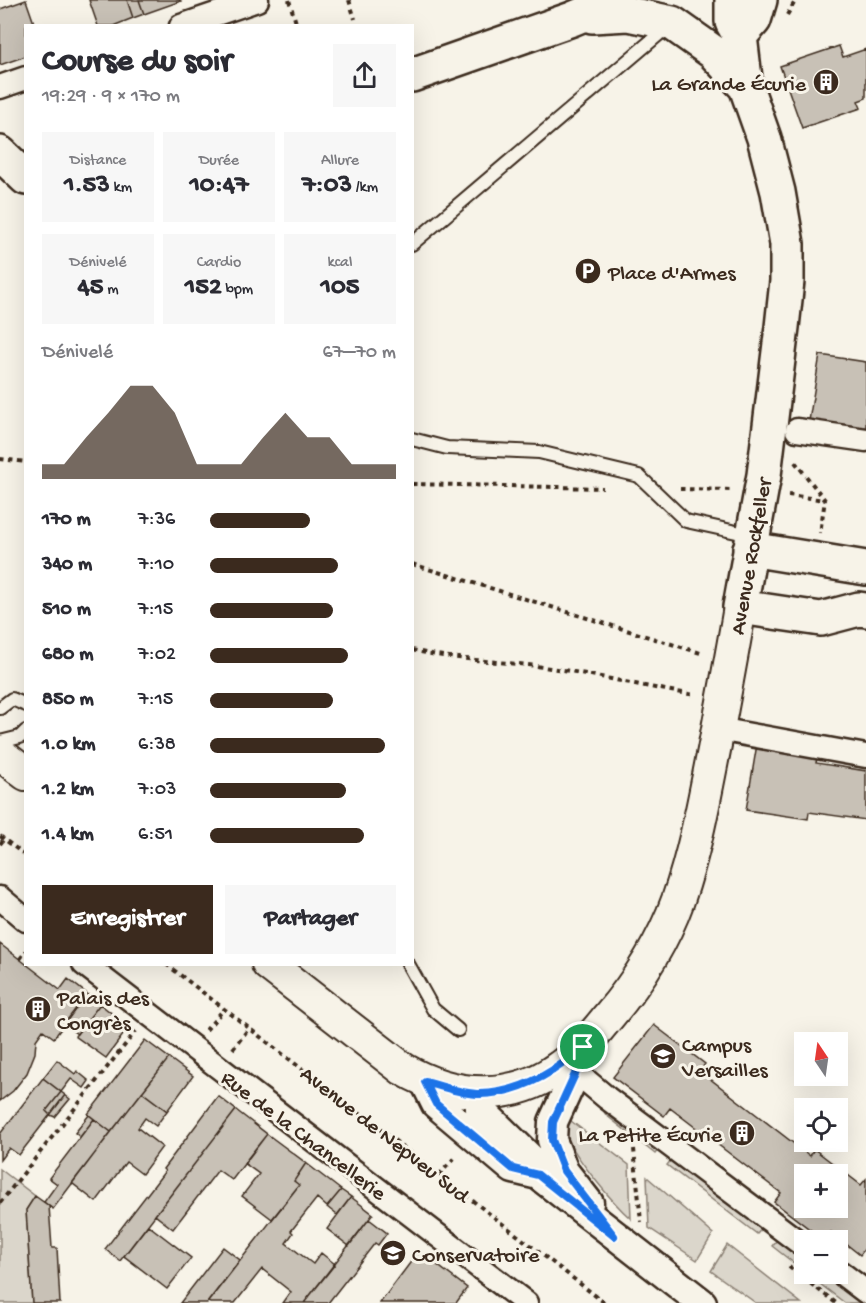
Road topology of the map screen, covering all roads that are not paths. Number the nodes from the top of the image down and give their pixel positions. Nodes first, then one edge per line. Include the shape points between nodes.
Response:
1 (257, 0) edge
2 (618, 0) edge
3 (732, 0) edge
4 (760, 0) edge
5 (572, 19) junction
6 (187, 24) edge
7 (658, 35) dead end
8 (740, 36) junction
9 (414, 74) edge
10 (24, 79) edge
11 (0, 87) edge
12 (746, 87) junction
13 (0, 153) edge
14 (24, 176) edge
15 (414, 242) edge
16 (797, 430) dead end
17 (414, 440) edge
18 (866, 440) edge
19 (751, 542) junction
20 (866, 568) edge
21 (740, 607) junction
22 (866, 610) edge
23 (24, 704) edge
24 (0, 708) edge
25 (721, 714) junction
26 (24, 733) edge
27 (0, 742) edge
28 (0, 754) edge
29 (866, 756) edge
30 (24, 772) edge
31 (0, 898) edge
32 (24, 918) edge
33 (87, 966) edge
34 (271, 966) edge
35 (409, 966) edge
36 (458, 1030) dead end
37 (579, 1059) junction
38 (425, 1082) junction
39 (479, 1094) junction
40 (538, 1175) junction
41 (614, 1236) junction
42 (794, 1238) edge
43 (848, 1278) edge
44 (866, 1292) edge
45 (526, 1303) edge
46 (702, 1303) edge

1 - 6 street
2 - 5 main road
3 - 8 main road, Avenue Rockfeller via 732,22
4 - 8 main road via 754,21
5 - 9 main road
5 - 12 main road via 628,14 672,23 713,52
7 - 15 lane
8 - 12 main road, Avenue Rockfeller
10 - 11 street
12 - 19 main road, Avenue Rockfeller via 764,138 787,244 783,327 762,491
13 - 14 main road
16 - 18 street
17 - 19 lane via 447,448 539,452 639,476 686,521
19 - 20 main road
19 - 21 main road, Avenue Rockfeller
21 - 22 main road via 821,620
21 - 25 main road, Avenue Rockfeller
23 - 24 lane via 12,699
25 - 29 street
25 - 37 main road, Avenue Rockfeller via 699,831 677,902 637,980
26 - 27 lane
28 - 30 main road
31 - 32 street
33 - 45 street, Rue de la Chancellerie
34 - 38 main road
35 - 36 lane via 433,1009
37 - 39 main road via 512,1090
37 - 41 street via 555,1115 552,1140 564,1171
37 - 42 street via 607,1098
38 - 39 main road
38 - 40 street via 436,1104 513,1169
39 - 40 street via 480,1109 530,1158
40 - 41 street
41 - 46 street
43 - 44 street

